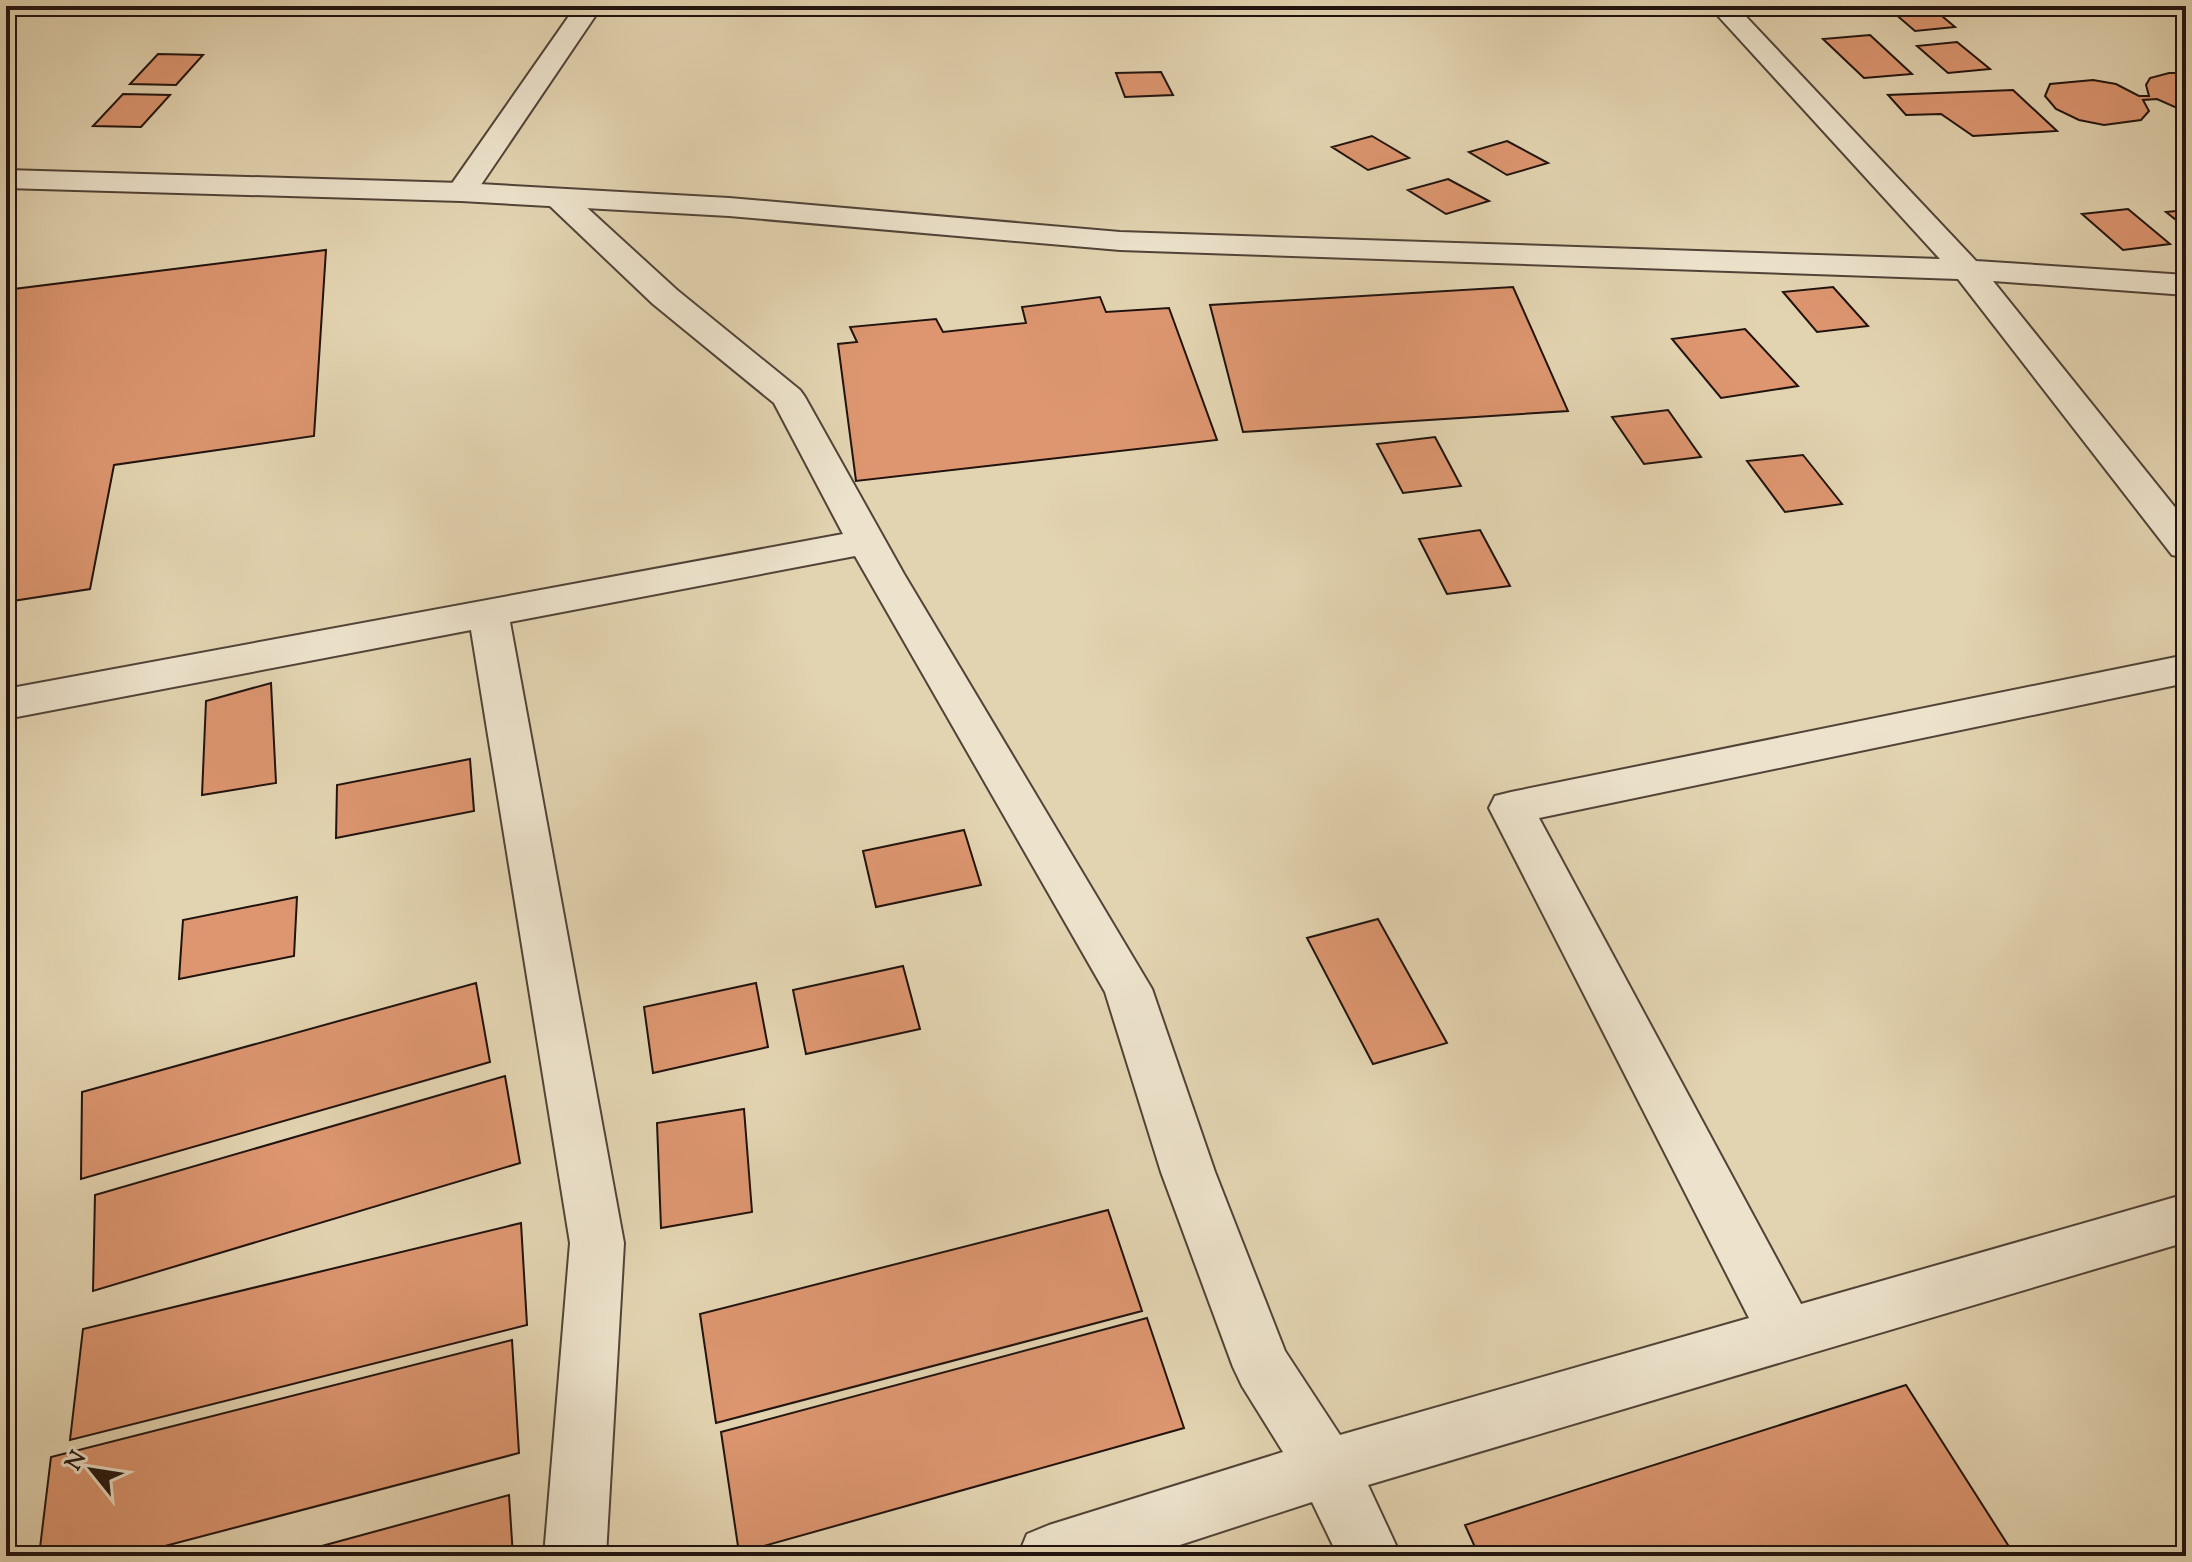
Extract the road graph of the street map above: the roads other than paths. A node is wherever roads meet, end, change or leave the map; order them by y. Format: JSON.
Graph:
{"nodes":[{"id":1,"x":589,"y":6,"type":"edge"},
{"id":2,"x":1722,"y":6,"type":"edge"},
{"id":3,"x":6,"y":179,"type":"edge"},
{"id":4,"x":461,"y":192,"type":"junction"},
{"id":5,"x":561,"y":200,"type":"junction"},
{"id":6,"x":1967,"y":270,"type":"junction"},
{"id":7,"x":2186,"y":285,"type":"edge"},
{"id":8,"x":866,"y":542,"type":"junction"},
{"id":9,"x":2186,"y":546,"type":"edge"},
{"id":10,"x":488,"y":613,"type":"junction"},
{"id":11,"x":2186,"y":669,"type":"edge"},
{"id":12,"x":6,"y":704,"type":"edge"},
{"id":13,"x":2186,"y":1218,"type":"edge"},
{"id":14,"x":1787,"y":1334,"type":"junction"},
{"id":15,"x":1327,"y":1468,"type":"junction"},
{"id":16,"x":575,"y":1556,"type":"edge"},
{"id":17,"x":1049,"y":1556,"type":"edge"},
{"id":18,"x":1370,"y":1556,"type":"edge"}],
"edges":[{"from":1,"to":4,"type":"street"},
{"from":2,"to":6,"type":"street"},
{"from":3,"to":4,"type":"street"},
{"from":4,"to":5,"type":"street"},
{"from":5,"to":6,"type":"street"},
{"from":5,"to":8,"type":"street"},
{"from":6,"to":7,"type":"street"},
{"from":6,"to":9,"type":"street"},
{"from":8,"to":10,"type":"street"},
{"from":8,"to":15,"type":"street"},
{"from":10,"to":12,"type":"street"},
{"from":10,"to":16,"type":"street"},
{"from":11,"to":14,"type":"street"},
{"from":13,"to":14,"type":"street"},
{"from":14,"to":15,"type":"street"},
{"from":15,"to":17,"type":"street"},
{"from":15,"to":18,"type":"street"}]}
